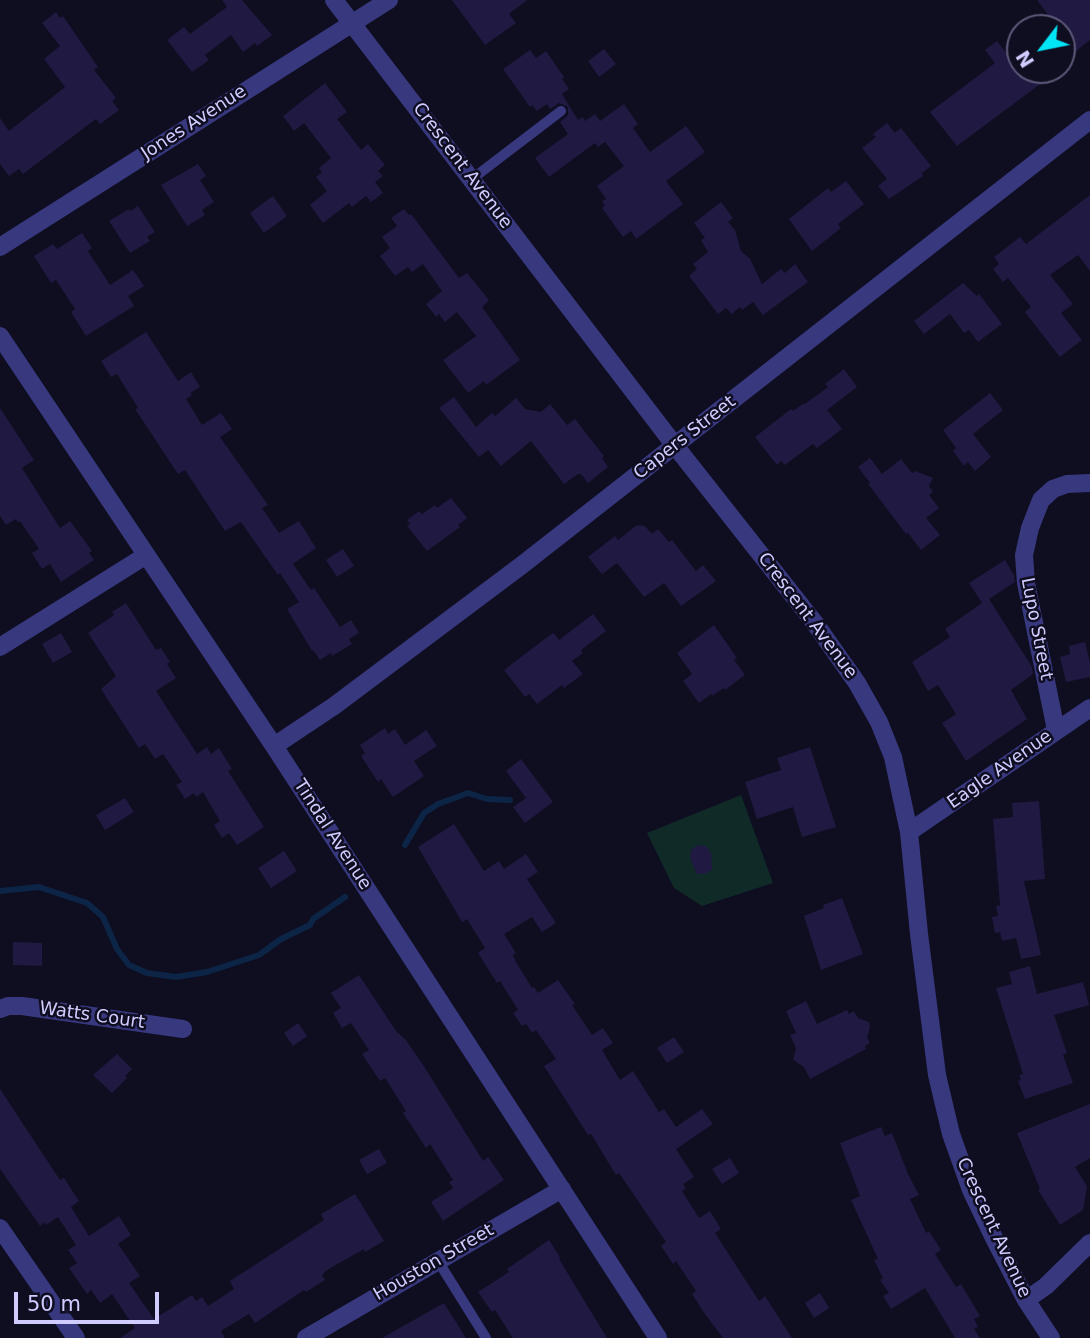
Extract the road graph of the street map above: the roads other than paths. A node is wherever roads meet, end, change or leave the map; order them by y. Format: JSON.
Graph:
{"nodes":[{"id":1,"x":334,"y":0,"type":"edge"},
{"id":2,"x":388,"y":0,"type":"edge"},
{"id":3,"x":352,"y":22,"type":"junction"},
{"id":4,"x":561,"y":111,"type":"dead end"},
{"id":5,"x":1090,"y":120,"type":"edge"},
{"id":6,"x":472,"y":179,"type":"junction"},
{"id":7,"x":0,"y":247,"type":"edge"},
{"id":8,"x":0,"y":336,"type":"edge"},
{"id":9,"x":676,"y":447,"type":"junction"},
{"id":10,"x":1090,"y":483,"type":"edge"},
{"id":11,"x":145,"y":556,"type":"junction"},
{"id":12,"x":0,"y":647,"type":"edge"},
{"id":13,"x":1090,"y":708,"type":"edge"},
{"id":14,"x":1056,"y":730,"type":"junction"},
{"id":15,"x":274,"y":746,"type":"junction"},
{"id":16,"x":909,"y":832,"type":"junction"},
{"id":17,"x":0,"y":1009,"type":"edge"},
{"id":18,"x":183,"y":1029,"type":"dead end"},
{"id":19,"x":562,"y":1189,"type":"junction"},
{"id":20,"x":0,"y":1228,"type":"edge"},
{"id":21,"x":1090,"y":1243,"type":"edge"},
{"id":22,"x":438,"y":1261,"type":"junction"},
{"id":23,"x":1026,"y":1300,"type":"junction"},
{"id":24,"x":76,"y":1338,"type":"edge"},
{"id":25,"x":306,"y":1338,"type":"edge"},
{"id":26,"x":486,"y":1338,"type":"edge"},
{"id":27,"x":658,"y":1338,"type":"edge"},
{"id":28,"x":1051,"y":1338,"type":"edge"}],
"edges":[{"from":1,"to":3,"type":"street","name":"Crescent Avenue"},
{"from":2,"to":3,"type":"street","name":"Jones Avenue"},
{"from":3,"to":6,"type":"street","name":"Crescent Avenue"},
{"from":3,"to":7,"type":"street","name":"Jones Avenue"},
{"from":4,"to":6,"type":"lane"},
{"from":5,"to":9,"type":"street","name":"Capers Street"},
{"from":6,"to":9,"type":"street","name":"Crescent Avenue"},
{"from":8,"to":11,"type":"street","name":"Tindal Avenue"},
{"from":9,"to":15,"type":"street","name":"Capers Street"},
{"from":9,"to":16,"type":"street","name":"Crescent Avenue"},
{"from":10,"to":14,"type":"street","name":"Lupo Street"},
{"from":11,"to":12,"type":"street"},
{"from":11,"to":15,"type":"street","name":"Tindal Avenue"},
{"from":13,"to":14,"type":"street","name":"Eagle Avenue"},
{"from":14,"to":16,"type":"street","name":"Eagle Avenue"},
{"from":15,"to":19,"type":"street","name":"Tindal Avenue"},
{"from":16,"to":23,"type":"street","name":"Crescent Avenue"},
{"from":17,"to":18,"type":"street","name":"Watts Court"},
{"from":19,"to":22,"type":"street","name":"Houston Street"},
{"from":19,"to":27,"type":"street","name":"Tindal Avenue"},
{"from":20,"to":24,"type":"street"},
{"from":21,"to":23,"type":"street"},
{"from":22,"to":25,"type":"street","name":"Houston Street"},
{"from":22,"to":26,"type":"lane"},
{"from":23,"to":28,"type":"street","name":"Crescent Avenue"}]}
